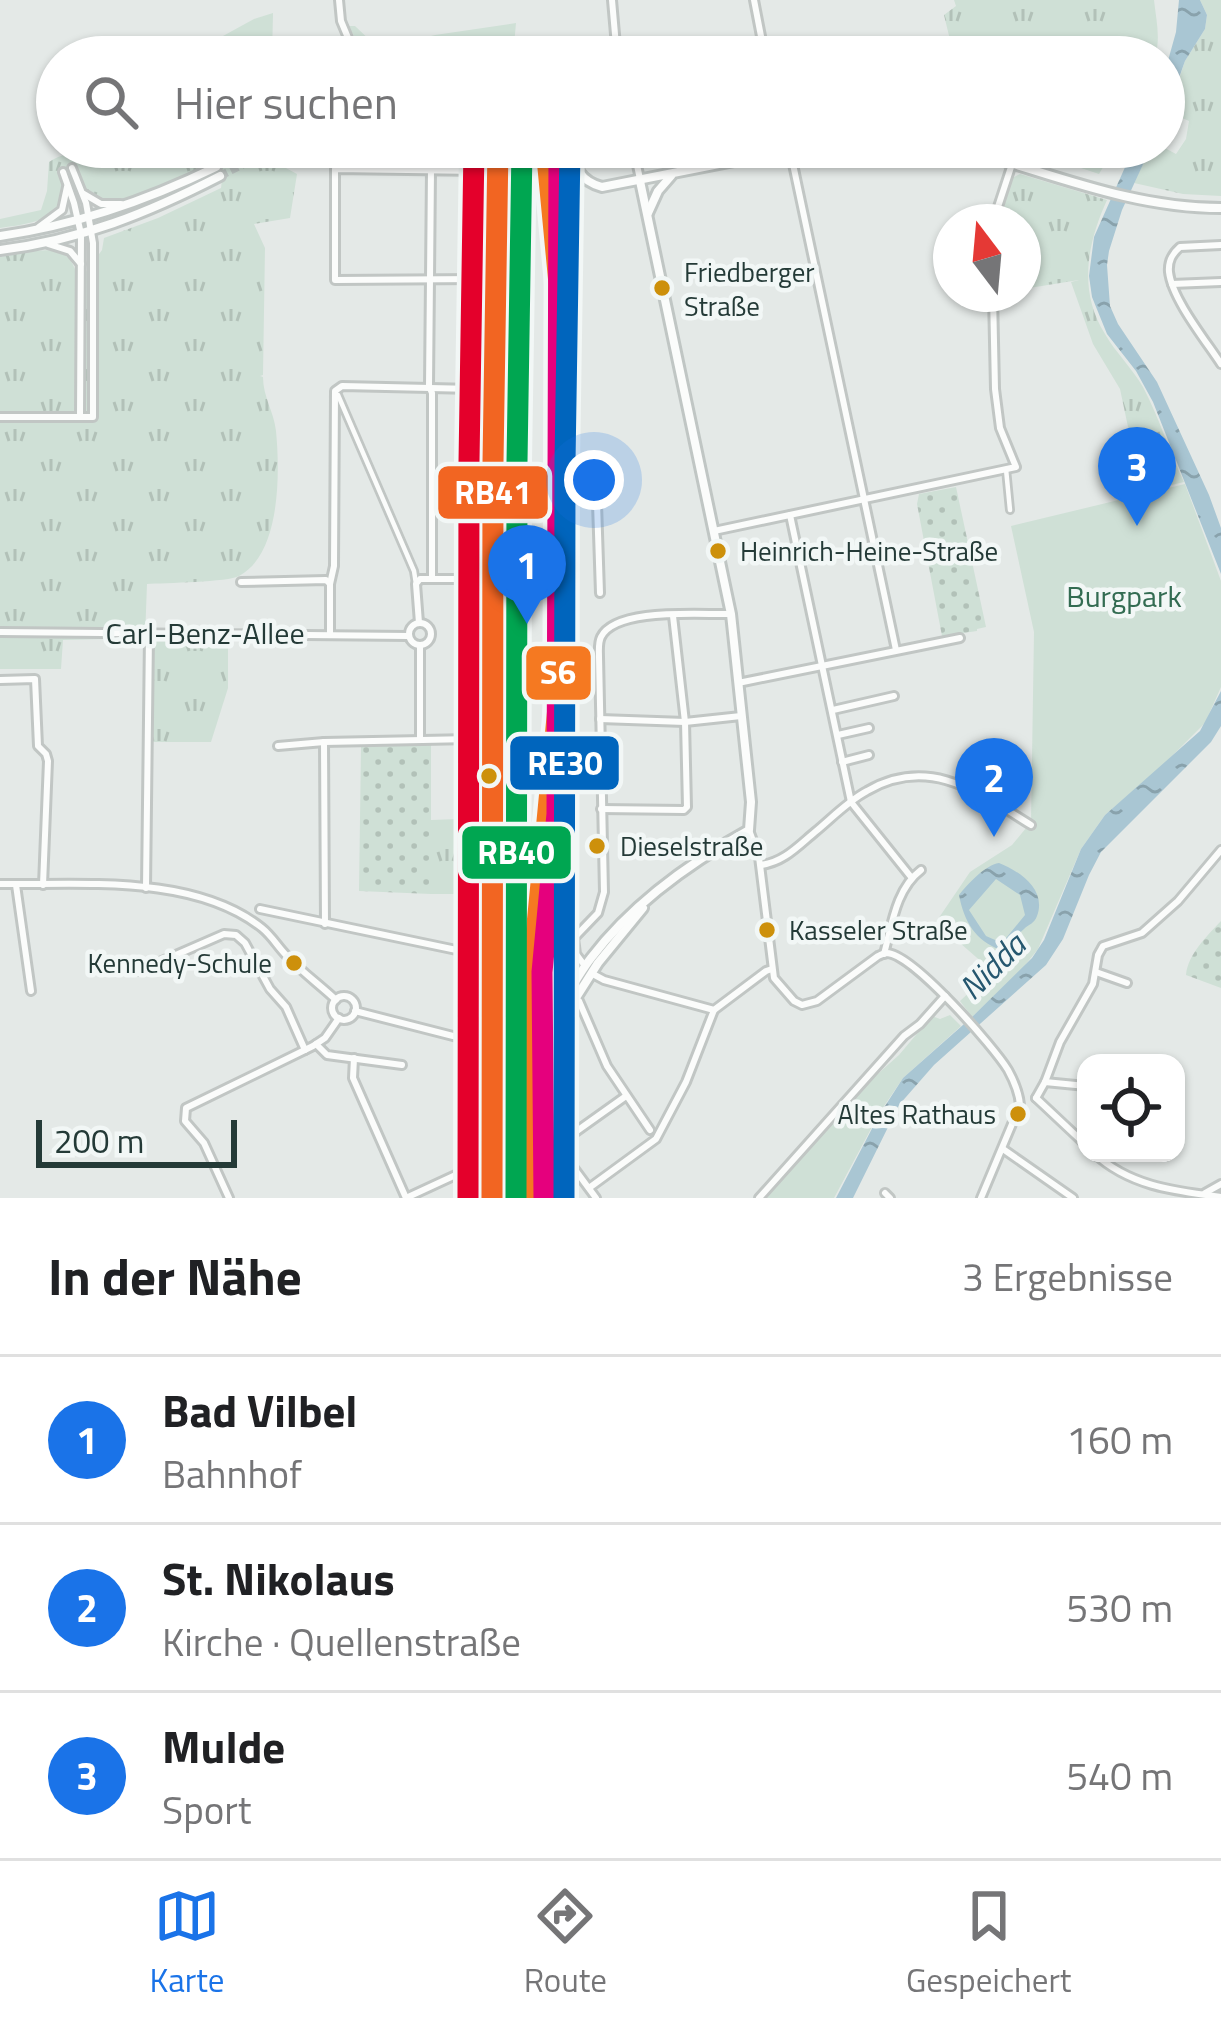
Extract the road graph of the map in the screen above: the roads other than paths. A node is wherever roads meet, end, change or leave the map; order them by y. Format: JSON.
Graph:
{"nodes":[{"id":1,"x":339,"y":0,"type":"edge"},
{"id":2,"x":612,"y":0,"type":"edge"},
{"id":3,"x":754,"y":0,"type":"edge"},
{"id":4,"x":348,"y":36,"type":"edge"},
{"id":5,"x":615,"y":36,"type":"edge"},
{"id":6,"x":761,"y":36,"type":"edge"},
{"id":7,"x":72,"y":168,"type":"dead end"},
{"id":8,"x":480,"y":168,"type":"edge"},
{"id":9,"x":576,"y":168,"type":"edge"},
{"id":10,"x":637,"y":168,"type":"edge"},
{"id":11,"x":706,"y":168,"type":"edge"},
{"id":12,"x":790,"y":168,"type":"edge"},
{"id":13,"x":1011,"y":168,"type":"edge"},
{"id":14,"x":1024,"y":168,"type":"edge"},
{"id":15,"x":431,"y":170,"type":"junction"},
{"id":16,"x":480,"y":171,"type":"junction"},
{"id":17,"x":62,"y":172,"type":"dead end"},
{"id":18,"x":671,"y":176,"type":"junction"},
{"id":19,"x":640,"y":182,"type":"junction"},
{"id":20,"x":67,"y":184,"type":"junction"},
{"id":21,"x":82,"y":193,"type":"junction"},
{"id":22,"x":137,"y":202,"type":"junction"},
{"id":23,"x":999,"y":204,"type":"edge"},
{"id":24,"x":1221,"y":208,"type":"edge"},
{"id":25,"x":648,"y":214,"type":"junction"},
{"id":26,"x":84,"y":220,"type":"junction"},
{"id":27,"x":33,"y":231,"type":"junction"},
{"id":28,"x":86,"y":232,"type":"junction"},
{"id":29,"x":0,"y":236,"type":"edge"},
{"id":30,"x":44,"y":243,"type":"junction"},
{"id":31,"x":1221,"y":245,"type":"edge"},
{"id":32,"x":0,"y":250,"type":"edge"},
{"id":33,"x":82,"y":267,"type":"junction"},
{"id":34,"x":430,"y":278,"type":"junction"},
{"id":35,"x":478,"y":279,"type":"junction"},
{"id":36,"x":1221,"y":282,"type":"edge"},
{"id":37,"x":1172,"y":284,"type":"junction"},
{"id":38,"x":994,"y":312,"type":"edge"},
{"id":39,"x":1221,"y":364,"type":"edge"},
{"id":40,"x":429,"y":386,"type":"junction"},
{"id":41,"x":474,"y":388,"type":"junction"},
{"id":42,"x":335,"y":391,"type":"junction"},
{"id":43,"x":0,"y":417,"type":"edge"},
{"id":44,"x":80,"y":417,"type":"junction"},
{"id":45,"x":1006,"y":469,"type":"junction"},
{"id":46,"x":596,"y":473,"type":"dead end"},
{"id":47,"x":864,"y":500,"type":"junction"},
{"id":48,"x":1010,"y":509,"type":"dead end"},
{"id":49,"x":790,"y":515,"type":"junction"},
{"id":50,"x":714,"y":531,"type":"junction"},
{"id":51,"x":431,"y":579,"type":"junction"},
{"id":52,"x":242,"y":581,"type":"dead end"},
{"id":53,"x":328,"y":582,"type":"junction"},
{"id":54,"x":416,"y":584,"type":"junction"},
{"id":55,"x":600,"y":593,"type":"dead end"},
{"id":56,"x":731,"y":614,"type":"junction"},
{"id":57,"x":673,"y":616,"type":"junction"},
{"id":58,"x":419,"y":623,"type":"junction"},
{"id":59,"x":0,"y":632,"type":"edge"},
{"id":60,"x":330,"y":634,"type":"junction"},
{"id":61,"x":149,"y":635,"type":"junction"},
{"id":62,"x":409,"y":636,"type":"junction"},
{"id":63,"x":961,"y":638,"type":"dead end"},
{"id":64,"x":420,"y":644,"type":"junction"},
{"id":65,"x":896,"y":650,"type":"junction"},
{"id":66,"x":823,"y":665,"type":"junction"},
{"id":67,"x":0,"y":680,"type":"edge"},
{"id":68,"x":738,"y":683,"type":"junction"},
{"id":69,"x":894,"y":696,"type":"dead end"},
{"id":70,"x":833,"y":710,"type":"junction"},
{"id":71,"x":742,"y":716,"type":"junction"},
{"id":72,"x":600,"y":719,"type":"junction"},
{"id":73,"x":685,"y":722,"type":"junction"},
{"id":74,"x":869,"y":728,"type":"dead end"},
{"id":75,"x":838,"y":735,"type":"junction"},
{"id":76,"x":420,"y":739,"type":"junction"},
{"id":77,"x":324,"y":742,"type":"junction"},
{"id":78,"x":278,"y":746,"type":"dead end"},
{"id":79,"x":869,"y":755,"type":"dead end"},
{"id":80,"x":842,"y":762,"type":"junction"},
{"id":81,"x":851,"y":802,"type":"junction"},
{"id":82,"x":602,"y":809,"type":"junction"},
{"id":83,"x":1031,"y":824,"type":"dead end"},
{"id":84,"x":749,"y":830,"type":"junction"},
{"id":85,"x":1221,"y":850,"type":"edge"},
{"id":86,"x":760,"y":865,"type":"junction"},
{"id":87,"x":921,"y":869,"type":"dead end"},
{"id":88,"x":911,"y":878,"type":"junction"},
{"id":89,"x":0,"y":884,"type":"edge"},
{"id":90,"x":16,"y":885,"type":"junction"},
{"id":91,"x":43,"y":885,"type":"junction"},
{"id":92,"x":146,"y":888,"type":"junction"},
{"id":93,"x":260,"y":909,"type":"dead end"},
{"id":94,"x":325,"y":924,"type":"junction"},
{"id":95,"x":884,"y":954,"type":"junction"},
{"id":96,"x":490,"y":956,"type":"junction"},
{"id":97,"x":772,"y":969,"type":"junction"},
{"id":98,"x":588,"y":970,"type":"junction"},
{"id":99,"x":139,"y":971,"type":"dead end"},
{"id":100,"x":1096,"y":972,"type":"junction"},
{"id":101,"x":1127,"y":983,"type":"dead end"},
{"id":102,"x":31,"y":991,"type":"dead end"},
{"id":103,"x":944,"y":997,"type":"junction"},
{"id":104,"x":574,"y":998,"type":"junction"},
{"id":105,"x":336,"y":1000,"type":"junction"},
{"id":106,"x":714,"y":1010,"type":"junction"},
{"id":107,"x":355,"y":1011,"type":"junction"},
{"id":108,"x":339,"y":1018,"type":"junction"},
{"id":109,"x":483,"y":1031,"type":"junction"},
{"id":110,"x":465,"y":1038,"type":"junction"},
{"id":111,"x":540,"y":1040,"type":"junction"},
{"id":112,"x":489,"y":1043,"type":"junction"},
{"id":113,"x":316,"y":1044,"type":"junction"},
{"id":114,"x":305,"y":1050,"type":"junction"},
{"id":115,"x":479,"y":1053,"type":"junction"},
{"id":116,"x":354,"y":1058,"type":"junction"},
{"id":117,"x":402,"y":1065,"type":"dead end"},
{"id":118,"x":1046,"y":1082,"type":"junction"},
{"id":119,"x":1077,"y":1085,"type":"edge"},
{"id":120,"x":626,"y":1096,"type":"junction"},
{"id":121,"x":1020,"y":1098,"type":"junction"},
{"id":122,"x":1036,"y":1098,"type":"junction"},
{"id":123,"x":545,"y":1129,"type":"junction"},
{"id":124,"x":650,"y":1130,"type":"dead end"},
{"id":125,"x":1077,"y":1137,"type":"edge"},
{"id":126,"x":558,"y":1145,"type":"junction"},
{"id":127,"x":1002,"y":1150,"type":"junction"},
{"id":128,"x":501,"y":1154,"type":"junction"},
{"id":129,"x":545,"y":1154,"type":"junction"},
{"id":130,"x":1105,"y":1162,"type":"edge"},
{"id":131,"x":1148,"y":1184,"type":"junction"},
{"id":132,"x":1221,"y":1184,"type":"edge"},
{"id":133,"x":589,"y":1188,"type":"junction"},
{"id":134,"x":1202,"y":1195,"type":"junction"},
{"id":135,"x":1221,"y":1197,"type":"edge"},
{"id":136,"x":229,"y":1198,"type":"edge"},
{"id":137,"x":405,"y":1198,"type":"edge"},
{"id":138,"x":503,"y":1198,"type":"edge"},
{"id":139,"x":542,"y":1198,"type":"edge"},
{"id":140,"x":596,"y":1198,"type":"edge"},
{"id":141,"x":759,"y":1198,"type":"edge"},
{"id":142,"x":981,"y":1198,"type":"edge"},
{"id":143,"x":1073,"y":1198,"type":"edge"},
{"id":144,"x":1142,"y":1198,"type":"edge"}],
"edges":[{"from":1,"to":4,"type":"street"},
{"from":2,"to":5,"type":"street"},
{"from":3,"to":6,"type":"street"},
{"from":7,"to":21,"type":"street"},
{"from":8,"to":16,"type":"street"},
{"from":9,"to":19,"type":"main road"},
{"from":10,"to":19,"type":"street"},
{"from":11,"to":18,"type":"main road"},
{"from":12,"to":47,"type":"street"},
{"from":13,"to":23,"type":"street"},
{"from":14,"to":24,"type":"main road"},
{"from":15,"to":16,"type":"street"},
{"from":15,"to":34,"type":"street"},
{"from":15,"to":34,"type":"street"},
{"from":16,"to":35,"type":"street"},
{"from":17,"to":20,"type":"street"},
{"from":18,"to":19,"type":"main road"},
{"from":18,"to":25,"type":"main road"},
{"from":19,"to":25,"type":"main road"},
{"from":20,"to":26,"type":"street"},
{"from":20,"to":27,"type":"street"},
{"from":21,"to":22,"type":"street"},
{"from":21,"to":26,"type":"street"},
{"from":22,"to":26,"type":"main road"},
{"from":22,"to":28,"type":"main road"},
{"from":25,"to":50,"type":"main road"},
{"from":26,"to":27,"type":"main road"},
{"from":26,"to":28,"type":"street"},
{"from":27,"to":29,"type":"main road"},
{"from":28,"to":30,"type":"main road"},
{"from":28,"to":33,"type":"street"},
{"from":28,"to":44,"type":"street"},
{"from":30,"to":32,"type":"main road"},
{"from":30,"to":33,"type":"street"},
{"from":31,"to":37,"type":"street"},
{"from":33,"to":44,"type":"street"},
{"from":34,"to":35,"type":"street"},
{"from":34,"to":40,"type":"street"},
{"from":35,"to":41,"type":"street"},
{"from":36,"to":37,"type":"street"},
{"from":37,"to":39,"type":"street"},
{"from":38,"to":45,"type":"street"},
{"from":40,"to":41,"type":"street"},
{"from":40,"to":42,"type":"street"},
{"from":40,"to":51,"type":"street"},
{"from":41,"to":51,"type":"street"},
{"from":42,"to":53,"type":"street"},
{"from":42,"to":54,"type":"street"},
{"from":43,"to":44,"type":"street"},
{"from":45,"to":47,"type":"street"},
{"from":45,"to":48,"type":"street"},
{"from":46,"to":55,"type":"street"},
{"from":47,"to":49,"type":"street"},
{"from":47,"to":65,"type":"street"},
{"from":49,"to":50,"type":"street"},
{"from":49,"to":66,"type":"street"},
{"from":50,"to":56,"type":"main road"},
{"from":51,"to":54,"type":"street"},
{"from":52,"to":53,"type":"street"},
{"from":53,"to":60,"type":"street"},
{"from":54,"to":58,"type":"street"},
{"from":56,"to":57,"type":"street"},
{"from":56,"to":68,"type":"main road"},
{"from":57,"to":72,"type":"street"},
{"from":57,"to":73,"type":"street"},
{"from":58,"to":62,"type":"street"},
{"from":58,"to":64,"type":"street"},
{"from":59,"to":61,"type":"street","name":"Carl-Benz-Allee"},
{"from":60,"to":61,"type":"street","name":"Carl-Benz-Allee"},
{"from":60,"to":62,"type":"street","name":"Carl-Benz-Allee"},
{"from":61,"to":92,"type":"street"},
{"from":62,"to":64,"type":"street"},
{"from":63,"to":65,"type":"street"},
{"from":64,"to":76,"type":"street"},
{"from":65,"to":66,"type":"street"},
{"from":66,"to":68,"type":"street"},
{"from":66,"to":70,"type":"street"},
{"from":67,"to":91,"type":"street"},
{"from":68,"to":71,"type":"main road"},
{"from":69,"to":70,"type":"street"},
{"from":70,"to":75,"type":"street"},
{"from":71,"to":73,"type":"street"},
{"from":71,"to":84,"type":"main road"},
{"from":72,"to":73,"type":"street"},
{"from":72,"to":82,"type":"street"},
{"from":73,"to":82,"type":"street"},
{"from":74,"to":75,"type":"street"},
{"from":75,"to":80,"type":"street"},
{"from":76,"to":77,"type":"street"},
{"from":76,"to":96,"type":"street"},
{"from":77,"to":78,"type":"street"},
{"from":77,"to":94,"type":"street"},
{"from":79,"to":80,"type":"street"},
{"from":80,"to":81,"type":"street"},
{"from":81,"to":83,"type":"street"},
{"from":81,"to":86,"type":"street"},
{"from":81,"to":88,"type":"street"},
{"from":82,"to":98,"type":"street"},
{"from":84,"to":86,"type":"street"},
{"from":84,"to":98,"type":"main road"},
{"from":85,"to":100,"type":"street"},
{"from":86,"to":97,"type":"street"},
{"from":87,"to":88,"type":"street"},
{"from":88,"to":95,"type":"street"},
{"from":89,"to":90,"type":"street"},
{"from":90,"to":91,"type":"street"},
{"from":90,"to":102,"type":"street"},
{"from":91,"to":92,"type":"street"},
{"from":92,"to":105,"type":"street"},
{"from":93,"to":94,"type":"street"},
{"from":94,"to":96,"type":"street"},
{"from":95,"to":97,"type":"street"},
{"from":95,"to":103,"type":"street"},
{"from":96,"to":109,"type":"street"},
{"from":97,"to":106,"type":"street"},
{"from":98,"to":104,"type":"main road"},
{"from":98,"to":106,"type":"street"},
{"from":98,"to":111,"type":"main road"},
{"from":99,"to":114,"type":"street"},
{"from":100,"to":101,"type":"street"},
{"from":100,"to":118,"type":"street"},
{"from":103,"to":121,"type":"street"},
{"from":103,"to":141,"type":"street"},
{"from":104,"to":111,"type":"main road"},
{"from":104,"to":120,"type":"street"},
{"from":105,"to":107,"type":"street"},
{"from":105,"to":108,"type":"street"},
{"from":106,"to":133,"type":"street"},
{"from":107,"to":108,"type":"street"},
{"from":107,"to":110,"type":"street"},
{"from":108,"to":113,"type":"street"},
{"from":109,"to":110,"type":"street"},
{"from":109,"to":112,"type":"street"},
{"from":109,"to":112,"type":"street"},
{"from":110,"to":115,"type":"street"},
{"from":111,"to":123,"type":"main road"},
{"from":111,"to":139,"type":"main road"},
{"from":112,"to":115,"type":"street"},
{"from":113,"to":114,"type":"street"},
{"from":113,"to":116,"type":"street"},
{"from":114,"to":136,"type":"street"},
{"from":115,"to":128,"type":"street"},
{"from":116,"to":117,"type":"street"},
{"from":116,"to":137,"type":"street"},
{"from":118,"to":119,"type":"street"},
{"from":118,"to":122,"type":"street"},
{"from":120,"to":124,"type":"street"},
{"from":120,"to":126,"type":"street"},
{"from":121,"to":122,"type":"street"},
{"from":121,"to":127,"type":"street"},
{"from":122,"to":125,"type":"street"},
{"from":123,"to":126,"type":"street"},
{"from":123,"to":129,"type":"main road"},
{"from":126,"to":129,"type":"street"},
{"from":126,"to":133,"type":"street"},
{"from":127,"to":142,"type":"street"},
{"from":127,"to":143,"type":"street"},
{"from":128,"to":137,"type":"street"},
{"from":128,"to":138,"type":"street"},
{"from":129,"to":139,"type":"main road"},
{"from":130,"to":131,"type":"street"},
{"from":131,"to":134,"type":"street"},
{"from":131,"to":144,"type":"street"},
{"from":132,"to":134,"type":"street"},
{"from":133,"to":140,"type":"street"},
{"from":134,"to":135,"type":"street"}]}
